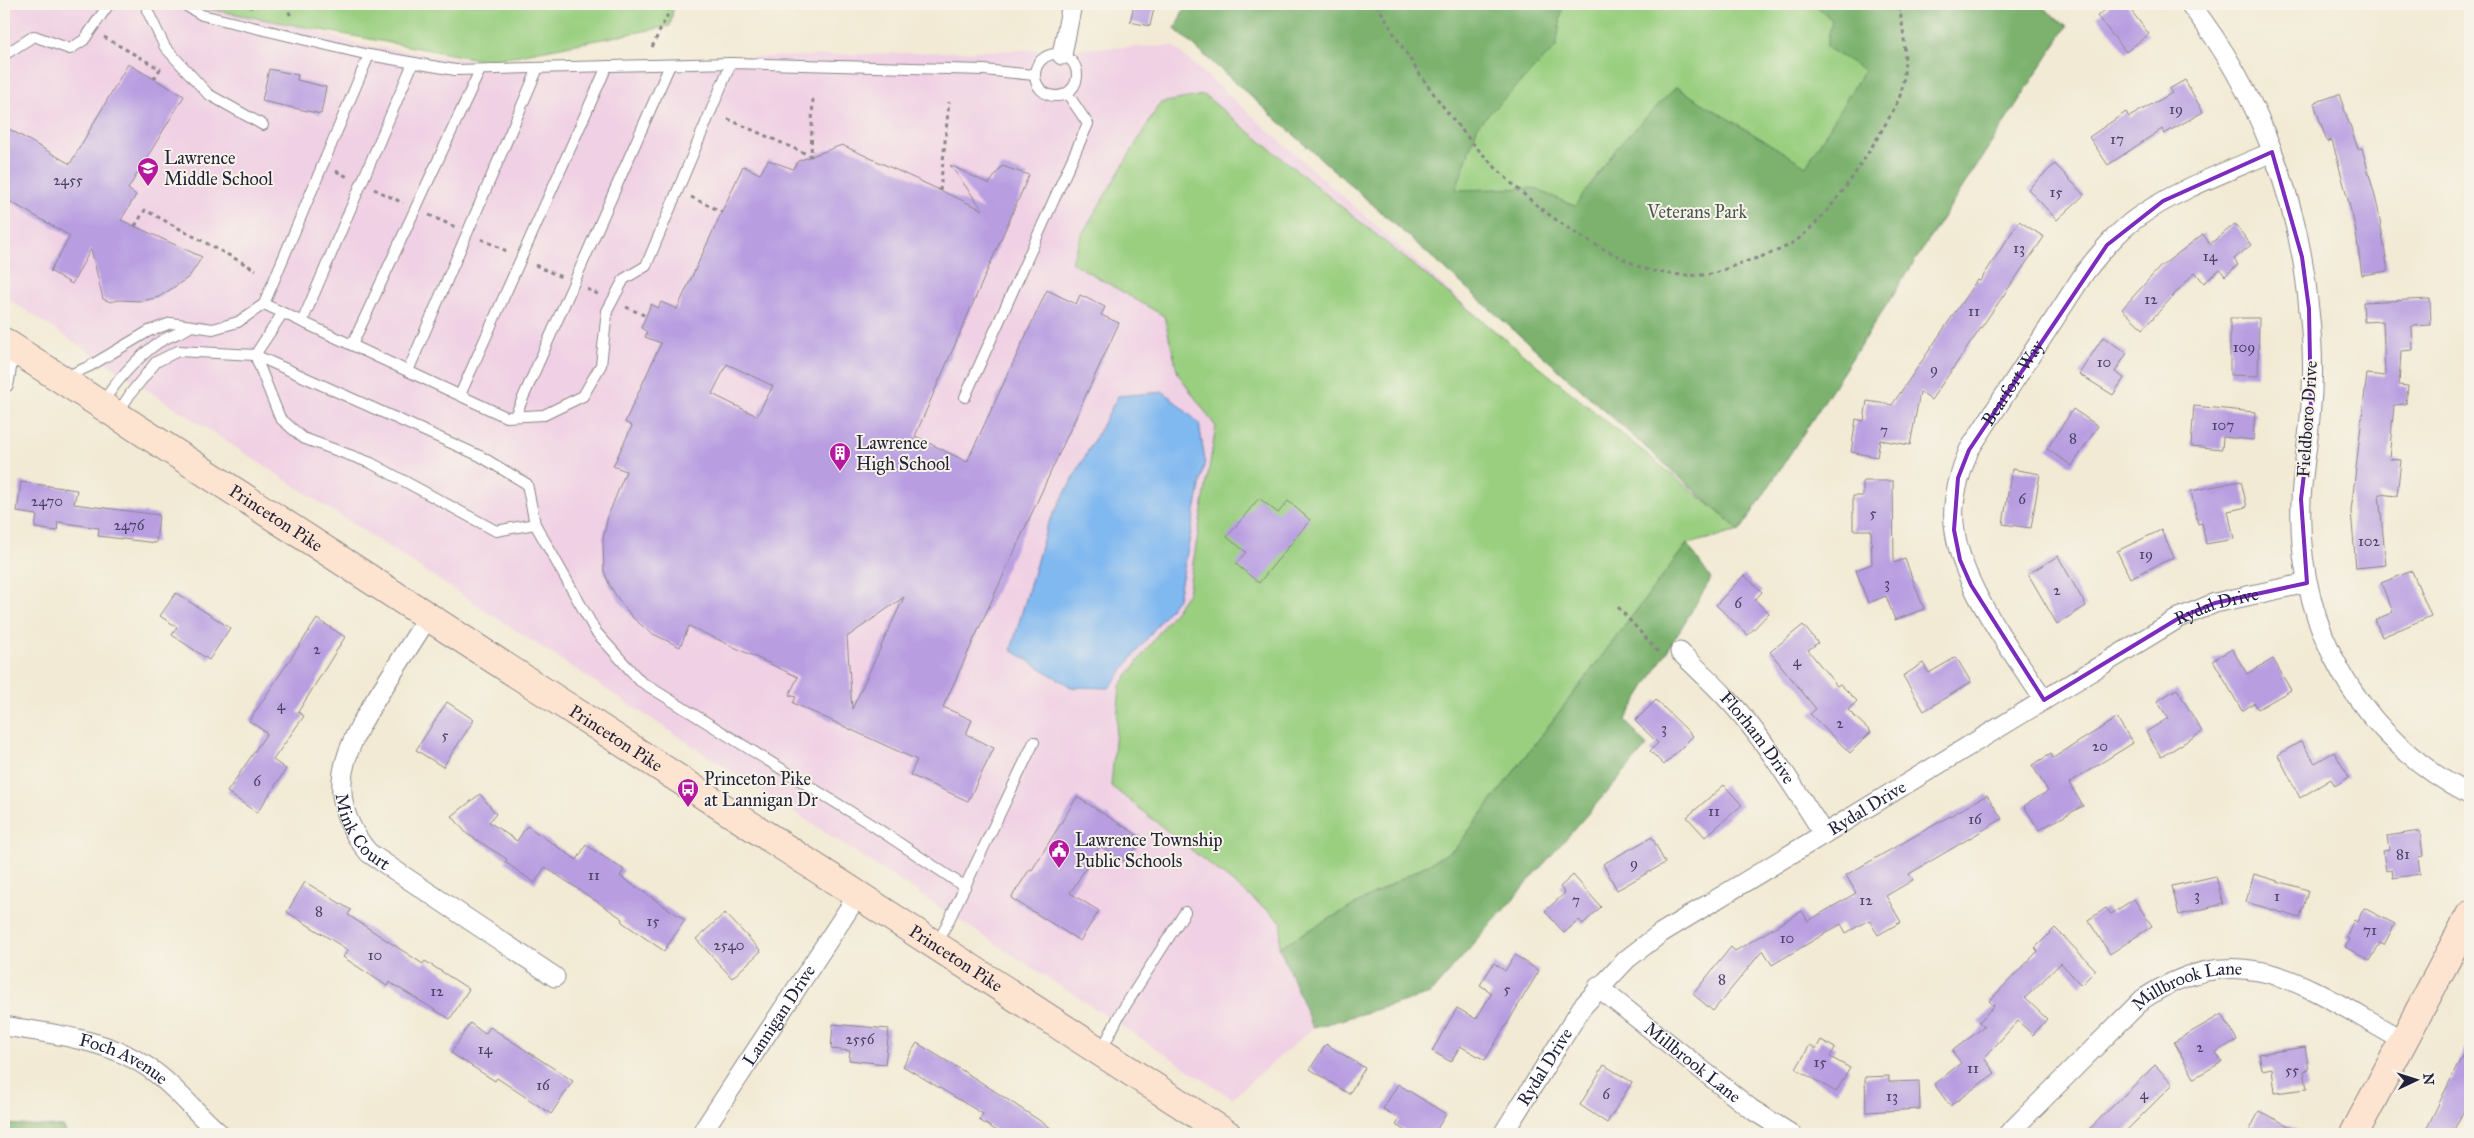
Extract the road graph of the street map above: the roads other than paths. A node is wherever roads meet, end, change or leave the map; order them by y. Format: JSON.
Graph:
{"nodes":[{"id":1,"x":109,"y":4,"type":"edge"},
{"id":2,"x":146,"y":4,"type":"edge"},
{"id":3,"x":183,"y":4,"type":"edge"},
{"id":4,"x":1072,"y":4,"type":"edge"},
{"id":5,"x":2190,"y":4,"type":"edge"},
{"id":6,"x":4,"y":55,"type":"edge"},
{"id":7,"x":369,"y":55,"type":"junction"},
{"id":8,"x":1062,"y":55,"type":"junction"},
{"id":9,"x":413,"y":63,"type":"junction"},
{"id":10,"x":731,"y":63,"type":"junction"},
{"id":11,"x":670,"y":65,"type":"junction"},
{"id":12,"x":607,"y":66,"type":"junction"},
{"id":13,"x":538,"y":68,"type":"junction"},
{"id":14,"x":480,"y":70,"type":"junction"},
{"id":15,"x":1034,"y":75,"type":"junction"},
{"id":16,"x":1068,"y":93,"type":"junction"},
{"id":17,"x":263,"y":125,"type":"dead end"},
{"id":18,"x":2272,"y":152,"type":"junction"},
{"id":19,"x":264,"y":304,"type":"junction"},
{"id":20,"x":282,"y":314,"type":"junction"},
{"id":21,"x":302,"y":322,"type":"junction"},
{"id":22,"x":190,"y":327,"type":"junction"},
{"id":23,"x":7,"y":344,"type":"edge"},
{"id":24,"x":352,"y":345,"type":"junction"},
{"id":25,"x":255,"y":356,"type":"junction"},
{"id":26,"x":408,"y":371,"type":"junction"},
{"id":27,"x":61,"y":379,"type":"junction"},
{"id":28,"x":4,"y":383,"type":"edge"},
{"id":29,"x":460,"y":396,"type":"junction"},
{"id":30,"x":965,"y":398,"type":"dead end"},
{"id":31,"x":108,"y":410,"type":"junction"},
{"id":32,"x":515,"y":416,"type":"junction"},
{"id":33,"x":535,"y":524,"type":"junction"},
{"id":34,"x":2307,"y":583,"type":"junction"},
{"id":35,"x":428,"y":617,"type":"junction"},
{"id":36,"x":1680,"y":652,"type":"road end"},
{"id":37,"x":2044,"y":700,"type":"junction"},
{"id":38,"x":1034,"y":742,"type":"dead end"},
{"id":39,"x":2470,"y":795,"type":"edge"},
{"id":40,"x":1824,"y":834,"type":"junction"},
{"id":41,"x":965,"y":887,"type":"junction"},
{"id":42,"x":858,"y":895,"type":"junction"},
{"id":43,"x":1185,"y":912,"type":"dead end"},
{"id":44,"x":2470,"y":915,"type":"edge"},
{"id":45,"x":937,"y":946,"type":"junction"},
{"id":46,"x":555,"y":977,"type":"dead end"},
{"id":47,"x":1598,"y":987,"type":"junction"},
{"id":48,"x":4,"y":1026,"type":"edge"},
{"id":49,"x":2404,"y":1041,"type":"junction"},
{"id":50,"x":1100,"y":1052,"type":"junction"},
{"id":51,"x":220,"y":1134,"type":"edge"},
{"id":52,"x":701,"y":1134,"type":"edge"},
{"id":53,"x":1227,"y":1134,"type":"edge"},
{"id":54,"x":1503,"y":1134,"type":"edge"},
{"id":55,"x":1791,"y":1134,"type":"edge"},
{"id":56,"x":2008,"y":1134,"type":"edge"},
{"id":57,"x":2354,"y":1134,"type":"edge"}],
"edges":[{"from":1,"to":6,"type":"lane"},
{"from":2,"to":17,"type":"lane"},
{"from":3,"to":7,"type":"lane"},
{"from":4,"to":8,"type":"street"},
{"from":5,"to":18,"type":"street","name":"Fieldboro Drive"},
{"from":7,"to":9,"type":"lane"},
{"from":7,"to":19,"type":"lane"},
{"from":8,"to":15,"type":"lane"},
{"from":8,"to":16,"type":"lane"},
{"from":9,"to":14,"type":"lane"},
{"from":9,"to":21,"type":"lane"},
{"from":10,"to":11,"type":"lane"},
{"from":10,"to":15,"type":"lane"},
{"from":10,"to":32,"type":"lane"},
{"from":11,"to":12,"type":"lane"},
{"from":11,"to":32,"type":"lane"},
{"from":12,"to":13,"type":"lane"},
{"from":12,"to":29,"type":"lane"},
{"from":13,"to":14,"type":"lane"},
{"from":13,"to":26,"type":"lane"},
{"from":14,"to":24,"type":"lane"},
{"from":15,"to":16,"type":"lane"},
{"from":16,"to":30,"type":"lane"},
{"from":18,"to":34,"type":"street","name":"Fieldboro Drive"},
{"from":18,"to":37,"type":"street","name":"Bearfort Way"},
{"from":19,"to":20,"type":"lane"},
{"from":19,"to":22,"type":"lane"},
{"from":20,"to":21,"type":"lane"},
{"from":20,"to":25,"type":"lane"},
{"from":21,"to":24,"type":"lane"},
{"from":22,"to":27,"type":"lane"},
{"from":22,"to":31,"type":"lane"},
{"from":23,"to":27,"type":"main road","name":"Princeton Pike"},
{"from":23,"to":28,"type":"street"},
{"from":24,"to":26,"type":"lane"},
{"from":25,"to":31,"type":"lane"},
{"from":25,"to":33,"type":"lane"},
{"from":25,"to":33,"type":"lane"},
{"from":26,"to":29,"type":"lane"},
{"from":27,"to":31,"type":"main road","name":"Princeton Pike"},
{"from":29,"to":32,"type":"lane"},
{"from":31,"to":35,"type":"main road","name":"Princeton Pike"},
{"from":33,"to":41,"type":"lane"},
{"from":34,"to":37,"type":"street","name":"Rydal Drive"},
{"from":34,"to":39,"type":"street","name":"Fieldboro Drive"},
{"from":35,"to":42,"type":"main road","name":"Princeton Pike"},
{"from":35,"to":46,"type":"street","name":"Mink Court"},
{"from":36,"to":40,"type":"street","name":"Florham Drive"},
{"from":37,"to":40,"type":"street","name":"Rydal Drive"},
{"from":38,"to":41,"type":"lane"},
{"from":40,"to":47,"type":"street","name":"Rydal Drive"},
{"from":41,"to":45,"type":"lane"},
{"from":42,"to":45,"type":"main road","name":"Princeton Pike"},
{"from":42,"to":52,"type":"street","name":"Lannigan Drive"},
{"from":43,"to":50,"type":"lane"},
{"from":44,"to":49,"type":"main road"},
{"from":45,"to":50,"type":"main road","name":"Princeton Pike"},
{"from":47,"to":54,"type":"street","name":"Rydal Drive"},
{"from":47,"to":55,"type":"street","name":"Millbrook Lane"},
{"from":48,"to":51,"type":"street","name":"Foch Avenue"},
{"from":49,"to":56,"type":"street","name":"Millbrook Lane"},
{"from":49,"to":57,"type":"main road"},
{"from":50,"to":53,"type":"main road","name":"Princeton Pike"}]}
